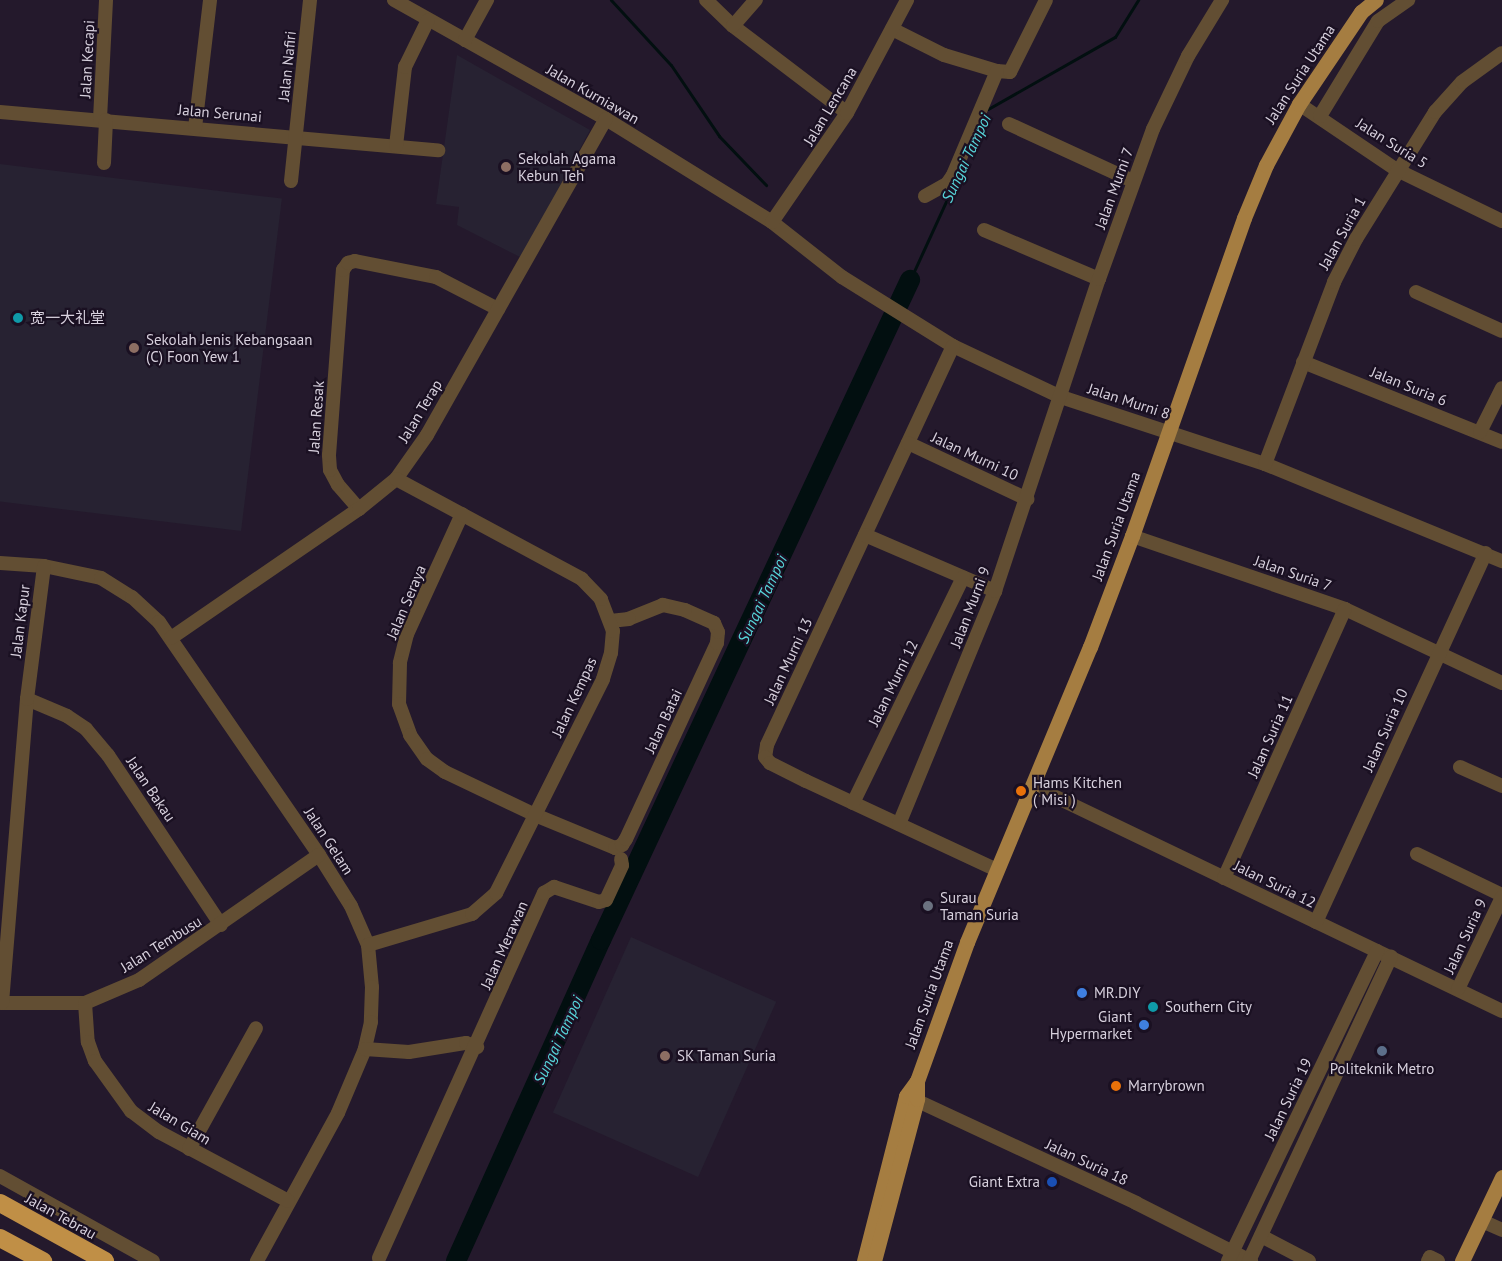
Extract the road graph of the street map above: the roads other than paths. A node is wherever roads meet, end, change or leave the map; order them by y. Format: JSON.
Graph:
{"nodes":[{"id":1,"x":106,"y":0,"type":"edge"},
{"id":2,"x":210,"y":0,"type":"edge"},
{"id":3,"x":310,"y":0,"type":"edge"},
{"id":4,"x":394,"y":0,"type":"edge"},
{"id":5,"x":487,"y":0,"type":"edge"},
{"id":6,"x":706,"y":0,"type":"edge"},
{"id":7,"x":756,"y":0,"type":"edge"},
{"id":8,"x":907,"y":0,"type":"edge"},
{"id":9,"x":1046,"y":0,"type":"edge"},
{"id":10,"x":1222,"y":0,"type":"edge"},
{"id":11,"x":1376,"y":0,"type":"edge"},
{"id":12,"x":1408,"y":0,"type":"edge"},
{"id":13,"x":428,"y":20,"type":"junction"},
{"id":14,"x":733,"y":26,"type":"junction"},
{"id":15,"x":892,"y":29,"type":"junction"},
{"id":16,"x":465,"y":40,"type":"junction"},
{"id":17,"x":1502,"y":53,"type":"edge"},
{"id":18,"x":1003,"y":72,"type":"junction"},
{"id":19,"x":1299,"y":104,"type":"junction"},
{"id":20,"x":0,"y":112,"type":"edge"},
{"id":21,"x":847,"y":113,"type":"junction"},
{"id":22,"x":1320,"y":116,"type":"junction"},
{"id":23,"x":103,"y":119,"type":"junction"},
{"id":24,"x":606,"y":119,"type":"junction"},
{"id":25,"x":1009,"y":124,"type":"dead end"},
{"id":26,"x":195,"y":128,"type":"junction"},
{"id":27,"x":296,"y":136,"type":"junction"},
{"id":28,"x":396,"y":146,"type":"junction"},
{"id":29,"x":438,"y":150,"type":"dead end"},
{"id":30,"x":104,"y":163,"type":"dead end"},
{"id":31,"x":1397,"y":170,"type":"junction"},
{"id":32,"x":291,"y":181,"type":"dead end"},
{"id":33,"x":1133,"y":181,"type":"junction"},
{"id":34,"x":926,"y":196,"type":"dead end"},
{"id":35,"x":1502,"y":221,"type":"edge"},
{"id":36,"x":772,"y":222,"type":"junction"},
{"id":37,"x":984,"y":230,"type":"dead end"},
{"id":38,"x":1099,"y":279,"type":"junction"},
{"id":39,"x":1416,"y":292,"type":"dead end"},
{"id":40,"x":498,"y":309,"type":"junction"},
{"id":41,"x":1502,"y":332,"type":"edge"},
{"id":42,"x":954,"y":346,"type":"junction"},
{"id":43,"x":1303,"y":362,"type":"junction"},
{"id":44,"x":1502,"y":388,"type":"edge"},
{"id":45,"x":1061,"y":397,"type":"junction"},
{"id":46,"x":1167,"y":431,"type":"junction"},
{"id":47,"x":1480,"y":432,"type":"junction"},
{"id":48,"x":1502,"y":442,"type":"edge"},
{"id":49,"x":908,"y":443,"type":"junction"},
{"id":50,"x":1266,"y":464,"type":"junction"},
{"id":51,"x":396,"y":479,"type":"junction"},
{"id":52,"x":1027,"y":499,"type":"junction"},
{"id":53,"x":359,"y":509,"type":"junction"},
{"id":54,"x":462,"y":514,"type":"junction"},
{"id":55,"x":865,"y":535,"type":"junction"},
{"id":56,"x":1132,"y":536,"type":"junction"},
{"id":57,"x":1486,"y":553,"type":"junction"},
{"id":58,"x":1502,"y":561,"type":"edge"},
{"id":59,"x":0,"y":563,"type":"edge"},
{"id":60,"x":44,"y":566,"type":"junction"},
{"id":61,"x":963,"y":577,"type":"junction"},
{"id":62,"x":995,"y":591,"type":"junction"},
{"id":63,"x":1345,"y":609,"type":"junction"},
{"id":64,"x":610,"y":621,"type":"junction"},
{"id":65,"x":171,"y":638,"type":"junction"},
{"id":66,"x":1438,"y":652,"type":"junction"},
{"id":67,"x":1502,"y":683,"type":"edge"},
{"id":68,"x":27,"y":699,"type":"junction"},
{"id":69,"x":1460,"y":766,"type":"dead end"},
{"id":70,"x":1033,"y":786,"type":"junction"},
{"id":71,"x":1502,"y":786,"type":"edge"},
{"id":72,"x":853,"y":803,"type":"junction"},
{"id":73,"x":535,"y":815,"type":"junction"},
{"id":74,"x":899,"y":824,"type":"junction"},
{"id":75,"x":1417,"y":854,"type":"dead end"},
{"id":76,"x":319,"y":855,"type":"junction"},
{"id":77,"x":621,"y":859,"type":"dead end"},
{"id":78,"x":997,"y":870,"type":"junction"},
{"id":79,"x":1224,"y":878,"type":"junction"},
{"id":80,"x":1502,"y":896,"type":"edge"},
{"id":81,"x":1316,"y":922,"type":"junction"},
{"id":82,"x":221,"y":925,"type":"junction"},
{"id":83,"x":368,"y":945,"type":"junction"},
{"id":84,"x":1377,"y":951,"type":"junction"},
{"id":85,"x":1391,"y":957,"type":"junction"},
{"id":86,"x":1458,"y":989,"type":"junction"},
{"id":87,"x":1,"y":1003,"type":"edge"},
{"id":88,"x":85,"y":1003,"type":"junction"},
{"id":89,"x":1502,"y":1011,"type":"edge"},
{"id":90,"x":256,"y":1028,"type":"dead end"},
{"id":91,"x":477,"y":1047,"type":"junction"},
{"id":92,"x":365,"y":1049,"type":"junction"},
{"id":93,"x":912,"y":1098,"type":"junction"},
{"id":94,"x":189,"y":1149,"type":"junction"},
{"id":95,"x":0,"y":1176,"type":"edge"},
{"id":96,"x":1502,"y":1177,"type":"edge"},
{"id":97,"x":288,"y":1201,"type":"junction"},
{"id":98,"x":0,"y":1203,"type":"edge"},
{"id":99,"x":1482,"y":1221,"type":"junction"},
{"id":100,"x":1502,"y":1230,"type":"edge"},
{"id":101,"x":0,"y":1231,"type":"edge"},
{"id":102,"x":1261,"y":1236,"type":"junction"},
{"id":103,"x":8,"y":1242,"type":"edge"},
{"id":104,"x":1231,"y":1256,"type":"edge"},
{"id":105,"x":379,"y":1258,"type":"dead end"},
{"id":106,"x":43,"y":1261,"type":"edge"},
{"id":107,"x":105,"y":1261,"type":"edge"},
{"id":108,"x":153,"y":1261,"type":"edge"},
{"id":109,"x":257,"y":1261,"type":"edge"},
{"id":110,"x":864,"y":1261,"type":"edge"},
{"id":111,"x":874,"y":1261,"type":"edge"},
{"id":112,"x":1250,"y":1261,"type":"edge"},
{"id":113,"x":1309,"y":1261,"type":"edge"},
{"id":114,"x":1428,"y":1261,"type":"edge"},
{"id":115,"x":1438,"y":1261,"type":"edge"},
{"id":116,"x":1462,"y":1261,"type":"edge"}],
"edges":[{"from":1,"to":23,"type":"street","name":"Jalan Kecapi"},
{"from":2,"to":26,"type":"street"},
{"from":3,"to":27,"type":"street","name":"Jalan Nafiri"},
{"from":4,"to":13,"type":"street","name":"Jalan Kurniawan"},
{"from":5,"to":16,"type":"street"},
{"from":6,"to":14,"type":"street"},
{"from":7,"to":14,"type":"street"},
{"from":8,"to":15,"type":"street","name":"Jalan Lencana"},
{"from":9,"to":18,"type":"street"},
{"from":10,"to":33,"type":"street","name":"Jalan Murni 7"},
{"from":11,"to":19,"type":"main road","name":"Jalan Suria Utama"},
{"from":12,"to":22,"type":"street"},
{"from":13,"to":16,"type":"street","name":"Jalan Kurniawan"},
{"from":13,"to":28,"type":"street"},
{"from":14,"to":21,"type":"street"},
{"from":15,"to":18,"type":"street"},
{"from":15,"to":21,"type":"street","name":"Jalan Lencana"},
{"from":16,"to":24,"type":"street","name":"Jalan Kurniawan"},
{"from":17,"to":31,"type":"street","name":"Jalan Suria 1"},
{"from":18,"to":34,"type":"street"},
{"from":19,"to":22,"type":"street","name":"Jalan Suria 5"},
{"from":19,"to":46,"type":"main road","name":"Jalan Suria Utama"},
{"from":20,"to":23,"type":"street","name":"Jalan Serunai"},
{"from":21,"to":36,"type":"street","name":"Jalan Lencana"},
{"from":22,"to":31,"type":"street","name":"Jalan Suria 5"},
{"from":23,"to":26,"type":"street","name":"Jalan Serunai"},
{"from":23,"to":30,"type":"street","name":"Jalan Kecapi"},
{"from":24,"to":36,"type":"street","name":"Jalan Kurniawan"},
{"from":24,"to":40,"type":"street","name":"Jalan Terap"},
{"from":25,"to":33,"type":"street"},
{"from":26,"to":27,"type":"street","name":"Jalan Serunai"},
{"from":27,"to":28,"type":"street","name":"Jalan Serunai"},
{"from":27,"to":32,"type":"street","name":"Jalan Nafiri"},
{"from":28,"to":29,"type":"street","name":"Jalan Serunai"},
{"from":31,"to":35,"type":"street","name":"Jalan Suria 5"},
{"from":31,"to":43,"type":"street","name":"Jalan Suria 1"},
{"from":33,"to":38,"type":"street","name":"Jalan Murni 7"},
{"from":36,"to":42,"type":"street","name":"Jalan Murni 8"},
{"from":37,"to":38,"type":"street"},
{"from":38,"to":45,"type":"street","name":"Jalan Murni 7"},
{"from":39,"to":41,"type":"street"},
{"from":40,"to":51,"type":"street","name":"Jalan Terap"},
{"from":40,"to":53,"type":"street","name":"Jalan Resak"},
{"from":42,"to":45,"type":"street","name":"Jalan Murni 8"},
{"from":42,"to":49,"type":"street","name":"Jalan Murni 13"},
{"from":43,"to":47,"type":"street","name":"Jalan Suria 6"},
{"from":43,"to":50,"type":"street","name":"Jalan Suria 1"},
{"from":44,"to":47,"type":"street"},
{"from":45,"to":46,"type":"street","name":"Jalan Murni 8"},
{"from":45,"to":52,"type":"street","name":"Jalan Murni 9"},
{"from":46,"to":50,"type":"street","name":"Jalan Murni 8"},
{"from":46,"to":56,"type":"main road","name":"Jalan Suria Utama"},
{"from":47,"to":48,"type":"street","name":"Jalan Suria 6"},
{"from":49,"to":52,"type":"street","name":"Jalan Murni 10"},
{"from":49,"to":55,"type":"street","name":"Jalan Murni 13"},
{"from":50,"to":57,"type":"street","name":"Jalan Murni 8"},
{"from":51,"to":53,"type":"street","name":"Jalan Terap"},
{"from":51,"to":54,"type":"street","name":"Jalan Kempas"},
{"from":52,"to":62,"type":"street","name":"Jalan Murni 9"},
{"from":53,"to":65,"type":"street","name":"Jalan Terap"},
{"from":54,"to":64,"type":"street","name":"Jalan Kempas"},
{"from":54,"to":73,"type":"street","name":"Jalan Seraya"},
{"from":55,"to":61,"type":"street"},
{"from":55,"to":72,"type":"street","name":"Jalan Murni 13"},
{"from":56,"to":63,"type":"street","name":"Jalan Suria 7"},
{"from":56,"to":70,"type":"main road","name":"Jalan Suria Utama"},
{"from":57,"to":58,"type":"street","name":"Jalan Murni 8"},
{"from":57,"to":66,"type":"street","name":"Jalan Suria 10"},
{"from":59,"to":60,"type":"street","name":"Jalan Gelam"},
{"from":60,"to":65,"type":"street","name":"Jalan Gelam"},
{"from":60,"to":68,"type":"street","name":"Jalan Kapur"},
{"from":61,"to":62,"type":"street"},
{"from":61,"to":72,"type":"street","name":"Jalan Murni 12"},
{"from":62,"to":74,"type":"street","name":"Jalan Murni 9"},
{"from":63,"to":66,"type":"street","name":"Jalan Suria 7"},
{"from":63,"to":79,"type":"street","name":"Jalan Suria 11"},
{"from":64,"to":73,"type":"street","name":"Jalan Kempas"},
{"from":64,"to":73,"type":"street","name":"Jalan Batai"},
{"from":65,"to":76,"type":"street","name":"Jalan Gelam"},
{"from":66,"to":67,"type":"street","name":"Jalan Suria 7"},
{"from":66,"to":81,"type":"street","name":"Jalan Suria 10"},
{"from":68,"to":82,"type":"street","name":"Jalan Bakau"},
{"from":68,"to":87,"type":"street","name":"Jalan Kapur"},
{"from":69,"to":71,"type":"street"},
{"from":70,"to":78,"type":"main road","name":"Jalan Suria Utama"},
{"from":70,"to":79,"type":"street","name":"Jalan Suria 12"},
{"from":72,"to":74,"type":"street","name":"Jalan Murni 13"},
{"from":73,"to":83,"type":"street","name":"Jalan Kempas"},
{"from":74,"to":78,"type":"street","name":"Jalan Murni 13"},
{"from":75,"to":80,"type":"street"},
{"from":76,"to":82,"type":"street","name":"Jalan Tembusu"},
{"from":76,"to":83,"type":"street","name":"Jalan Gelam"},
{"from":77,"to":91,"type":"street","name":"Jalan Merawan"},
{"from":78,"to":93,"type":"main road","name":"Jalan Suria Utama"},
{"from":79,"to":81,"type":"street","name":"Jalan Suria 12"},
{"from":80,"to":86,"type":"street","name":"Jalan Suria 9"},
{"from":81,"to":84,"type":"street","name":"Jalan Suria 12"},
{"from":82,"to":88,"type":"street","name":"Jalan Tembusu"},
{"from":83,"to":92,"type":"street","name":"Jalan Gelam"},
{"from":84,"to":85,"type":"street","name":"Jalan Suria 12"},
{"from":84,"to":104,"type":"street","name":"Jalan Suria 19"},
{"from":85,"to":86,"type":"street","name":"Jalan Suria 12"},
{"from":85,"to":102,"type":"street"},
{"from":86,"to":89,"type":"street","name":"Jalan Suria 12"},
{"from":87,"to":88,"type":"street","name":"Jalan Tembusu"},
{"from":88,"to":94,"type":"street","name":"Jalan Giam"},
{"from":90,"to":94,"type":"street"},
{"from":91,"to":92,"type":"street"},
{"from":91,"to":105,"type":"street","name":"Jalan Merawan"},
{"from":92,"to":97,"type":"street","name":"Jalan Gelam"},
{"from":93,"to":104,"type":"street","name":"Jalan Suria 18"},
{"from":93,"to":110,"type":"main road","name":"Jalan Suria Utama"},
{"from":93,"to":111,"type":"main road","name":"Jalan Suria Utama"},
{"from":94,"to":97,"type":"street","name":"Jalan Giam"},
{"from":95,"to":108,"type":"street"},
{"from":96,"to":99,"type":"main road"},
{"from":97,"to":109,"type":"street","name":"Jalan Gelam"},
{"from":98,"to":107,"type":"highway","name":"Jalan Tebrau"},
{"from":99,"to":100,"type":"street"},
{"from":99,"to":116,"type":"main road"},
{"from":101,"to":103,"type":"highway"},
{"from":102,"to":112,"type":"street"},
{"from":102,"to":113,"type":"street"},
{"from":103,"to":106,"type":"highway"},
{"from":104,"to":112,"type":"street","name":"Jalan Suria 18"},
{"from":114,"to":115,"type":"street"}]}
